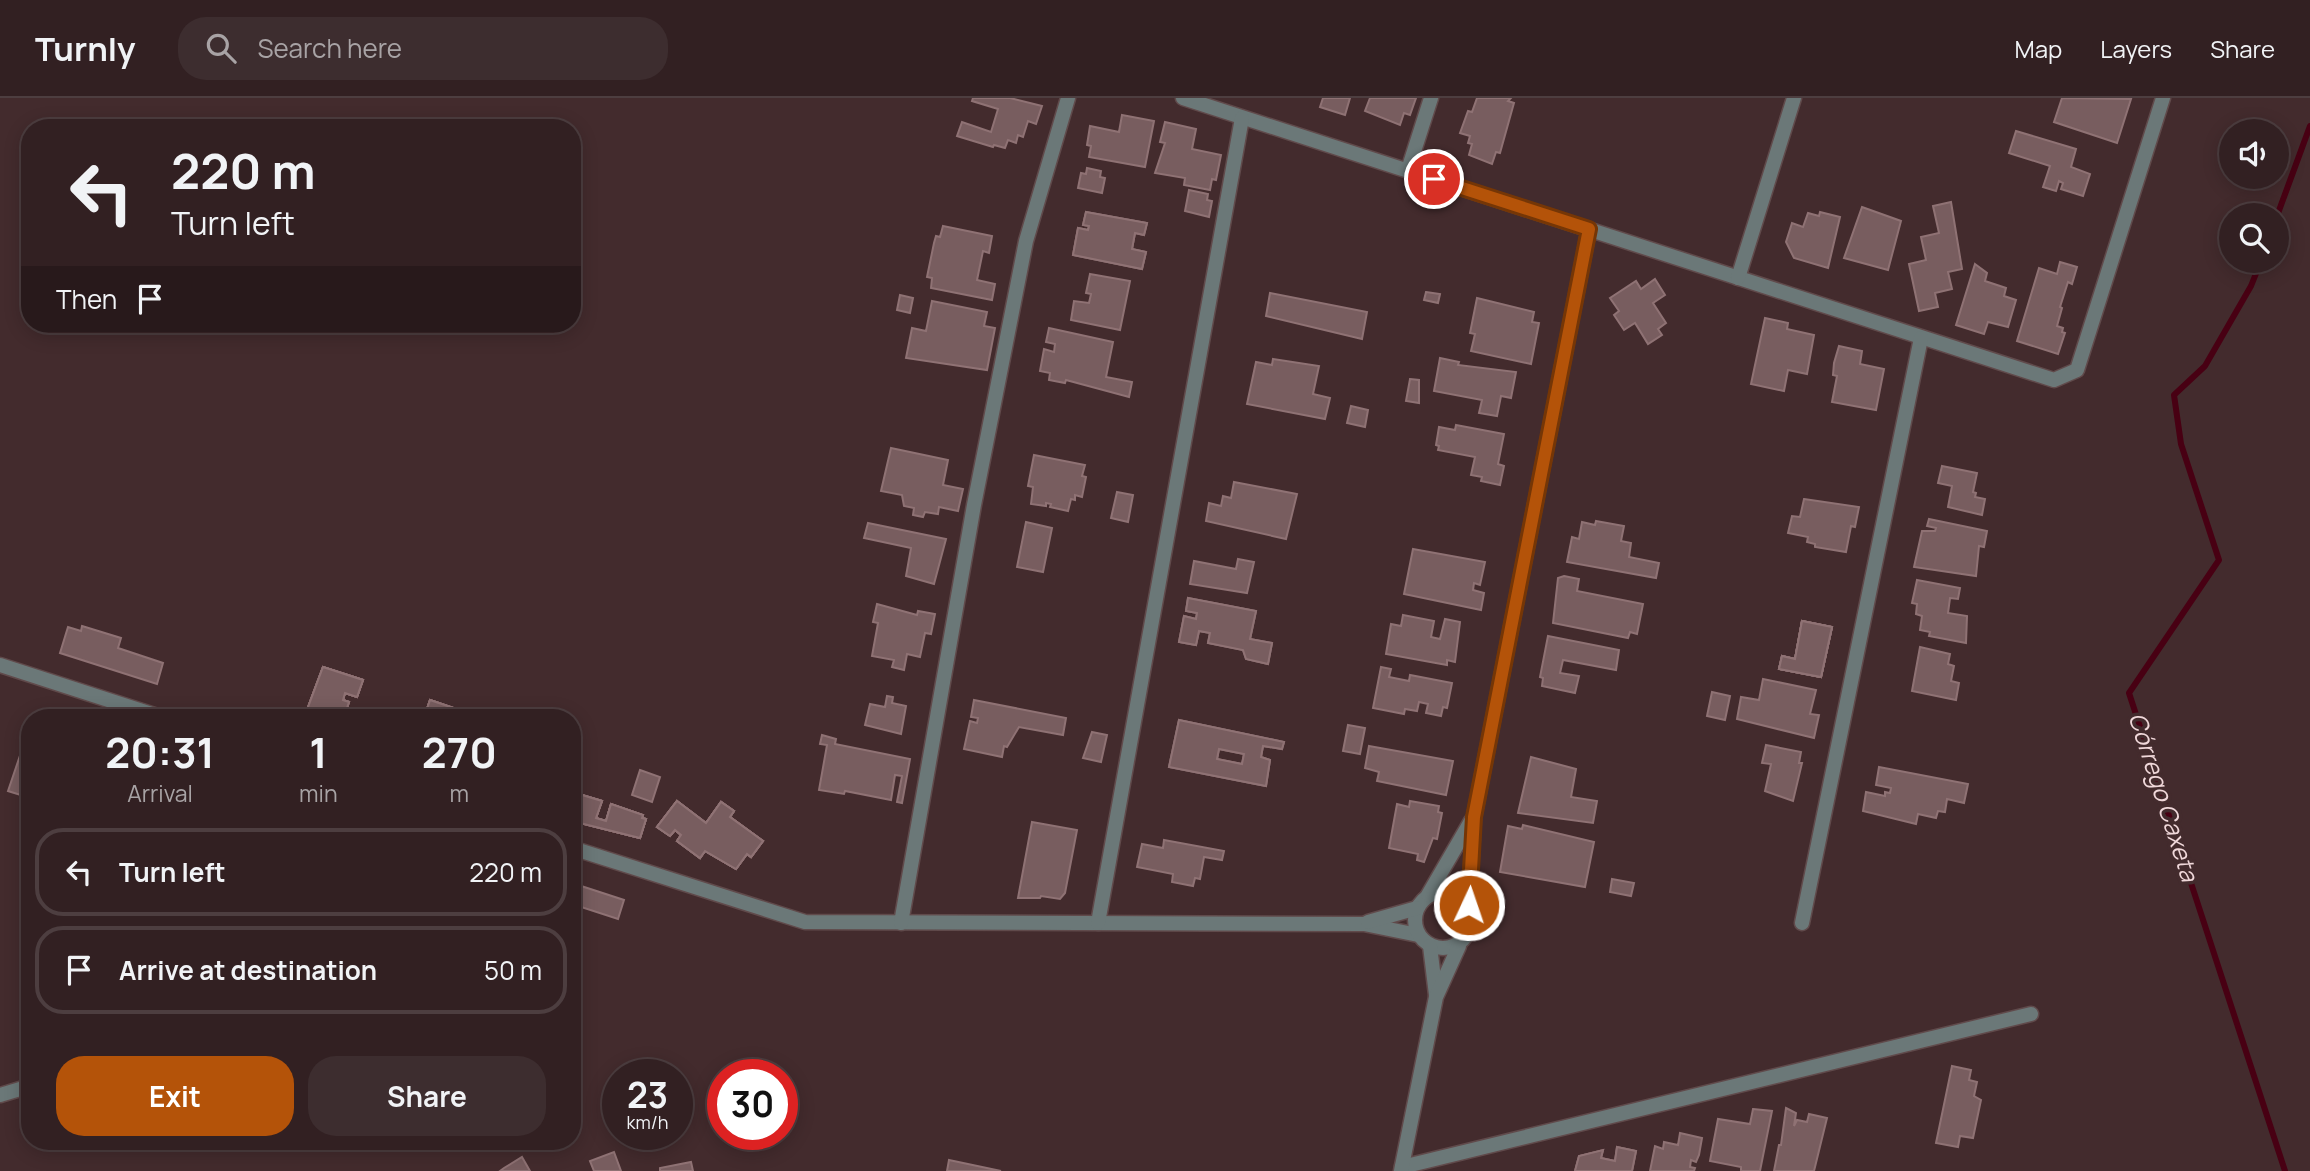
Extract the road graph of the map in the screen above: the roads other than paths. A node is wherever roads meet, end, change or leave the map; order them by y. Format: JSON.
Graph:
{"nodes":[{"id":1,"x":1068,"y":98,"type":"edge"},
{"id":2,"x":1183,"y":98,"type":"edge"},
{"id":3,"x":1432,"y":98,"type":"edge"},
{"id":4,"x":1794,"y":98,"type":"edge"},
{"id":5,"x":2163,"y":98,"type":"edge"},
{"id":6,"x":1242,"y":118,"type":"junction"},
{"id":7,"x":1408,"y":170,"type":"junction"},
{"id":8,"x":1589,"y":229,"type":"junction"},
{"id":9,"x":1738,"y":278,"type":"junction"},
{"id":10,"x":1921,"y":338,"type":"junction"},
{"id":11,"x":0,"y":665,"type":"edge"},
{"id":12,"x":136,"y":709,"type":"edge"},
{"id":13,"x":1474,"y":817,"type":"junction"},
{"id":14,"x":581,"y":851,"type":"edge"},
{"id":15,"x":1428,"y":895,"type":"junction"},
{"id":16,"x":1469,"y":905,"type":"junction"},
{"id":17,"x":1417,"y":908,"type":"junction"},
{"id":18,"x":901,"y":923,"type":"junction"},
{"id":19,"x":1098,"y":923,"type":"junction"},
{"id":20,"x":1802,"y":923,"type":"dead end"},
{"id":21,"x":1363,"y":924,"type":"junction"},
{"id":22,"x":1418,"y":935,"type":"junction"},
{"id":23,"x":1430,"y":946,"type":"junction"},
{"id":24,"x":1459,"y":946,"type":"junction"},
{"id":25,"x":1436,"y":997,"type":"junction"},
{"id":26,"x":2031,"y":1014,"type":"dead end"},
{"id":27,"x":21,"y":1089,"type":"edge"},
{"id":28,"x":0,"y":1095,"type":"edge"},
{"id":29,"x":1402,"y":1169,"type":"edge"}],
"edges":[{"from":1,"to":18,"type":"street"},
{"from":2,"to":6,"type":"street"},
{"from":3,"to":7,"type":"street"},
{"from":4,"to":9,"type":"street"},
{"from":5,"to":10,"type":"street"},
{"from":6,"to":7,"type":"street"},
{"from":6,"to":19,"type":"street"},
{"from":7,"to":8,"type":"street"},
{"from":8,"to":9,"type":"street"},
{"from":8,"to":13,"type":"street"},
{"from":9,"to":10,"type":"street"},
{"from":10,"to":20,"type":"street"},
{"from":11,"to":12,"type":"street"},
{"from":13,"to":15,"type":"street"},
{"from":13,"to":16,"type":"street"},
{"from":14,"to":18,"type":"street"},
{"from":15,"to":16,"type":"street"},
{"from":15,"to":17,"type":"street"},
{"from":16,"to":24,"type":"street"},
{"from":17,"to":21,"type":"street"},
{"from":17,"to":22,"type":"street"},
{"from":18,"to":19,"type":"street"},
{"from":19,"to":21,"type":"street"},
{"from":21,"to":22,"type":"street"},
{"from":22,"to":23,"type":"street"},
{"from":23,"to":24,"type":"street"},
{"from":23,"to":25,"type":"street"},
{"from":24,"to":25,"type":"street"},
{"from":25,"to":29,"type":"street"},
{"from":26,"to":29,"type":"street"},
{"from":27,"to":28,"type":"street"}]}
